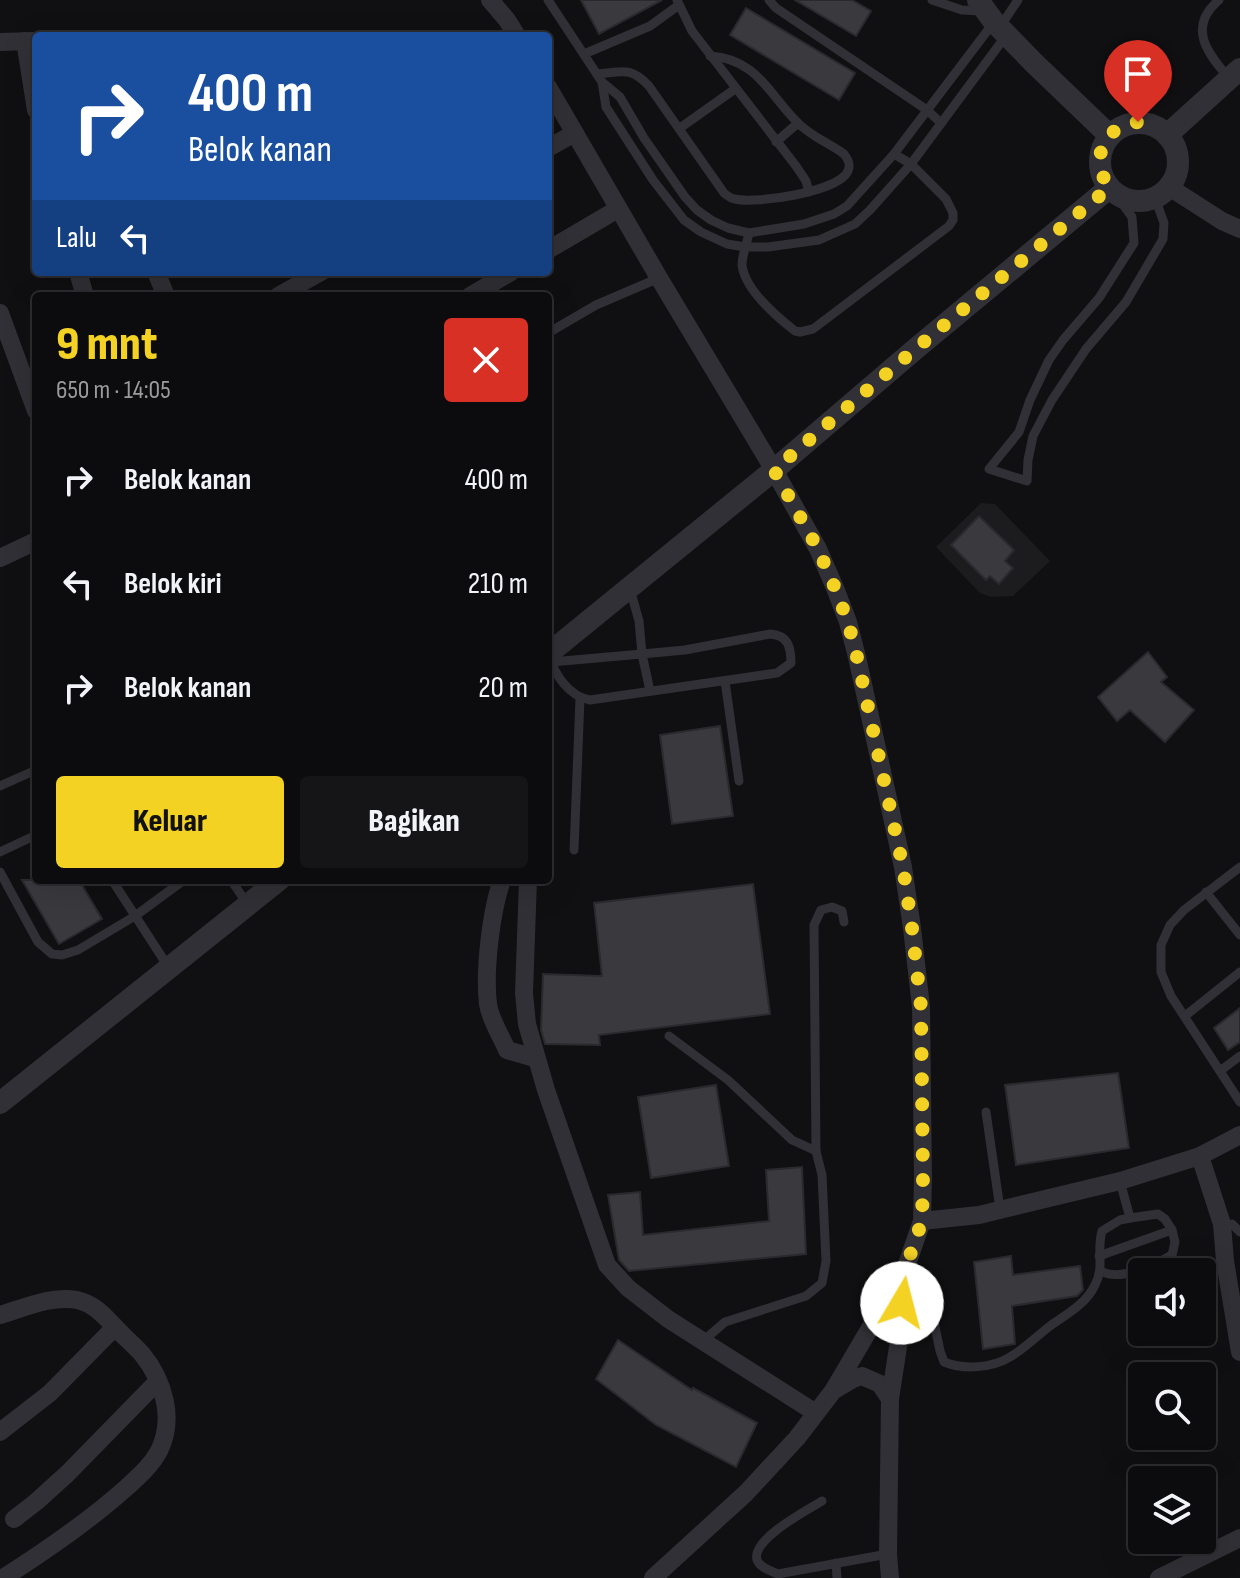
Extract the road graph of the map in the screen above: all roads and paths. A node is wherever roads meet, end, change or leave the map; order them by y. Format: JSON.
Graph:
{"nodes":[{"id":1,"x":490,"y":0,"type":"edge"},
{"id":2,"x":769,"y":0,"type":"edge"},
{"id":3,"x":932,"y":0,"type":"edge"},
{"id":4,"x":1018,"y":0,"type":"edge"},
{"id":5,"x":1219,"y":0,"type":"edge"},
{"id":6,"x":550,"y":1,"type":"edge"},
{"id":7,"x":678,"y":2,"type":"edge"},
{"id":8,"x":993,"y":19,"type":"edge"},
{"id":9,"x":514,"y":32,"type":"edge"},
{"id":10,"x":30,"y":41,"type":"edge"},
{"id":11,"x":0,"y":42,"type":"edge"},
{"id":12,"x":584,"y":54,"type":"junction"},
{"id":13,"x":710,"y":56,"type":"junction"},
{"id":14,"x":32,"y":64,"type":"edge"},
{"id":15,"x":1234,"y":74,"type":"edge"},
{"id":16,"x":600,"y":78,"type":"junction"},
{"id":17,"x":735,"y":89,"type":"junction"},
{"id":18,"x":552,"y":94,"type":"edge"},
{"id":19,"x":927,"y":110,"type":"junction"},
{"id":20,"x":798,"y":123,"type":"junction"},
{"id":21,"x":941,"y":123,"type":"junction"},
{"id":22,"x":680,"y":128,"type":"junction"},
{"id":23,"x":575,"y":133,"type":"junction"},
{"id":24,"x":1109,"y":135,"type":"junction"},
{"id":25,"x":1167,"y":135,"type":"junction"},
{"id":26,"x":776,"y":142,"type":"junction"},
{"id":27,"x":552,"y":146,"type":"edge"},
{"id":28,"x":894,"y":154,"type":"junction"},
{"id":29,"x":911,"y":164,"type":"junction"},
{"id":30,"x":809,"y":192,"type":"junction"},
{"id":31,"x":1112,"y":192,"type":"junction"},
{"id":32,"x":1162,"y":193,"type":"junction"},
{"id":33,"x":618,"y":209,"type":"junction"},
{"id":34,"x":804,"y":224,"type":"junction"},
{"id":35,"x":1240,"y":229,"type":"edge"},
{"id":36,"x":749,"y":233,"type":"junction"},
{"id":37,"x":808,"y":242,"type":"junction"},
{"id":38,"x":745,"y":247,"type":"junction"},
{"id":39,"x":552,"y":248,"type":"edge"},
{"id":40,"x":314,"y":276,"type":"edge"},
{"id":41,"x":504,"y":276,"type":"edge"},
{"id":42,"x":659,"y":278,"type":"junction"},
{"id":43,"x":285,"y":292,"type":"edge"},
{"id":44,"x":477,"y":292,"type":"edge"},
{"id":45,"x":0,"y":313,"type":"edge"},
{"id":46,"x":552,"y":331,"type":"edge"},
{"id":47,"x":32,"y":400,"type":"edge"},
{"id":48,"x":1019,"y":432,"type":"junction"},
{"id":49,"x":1033,"y":436,"type":"junction"},
{"id":50,"x":774,"y":470,"type":"junction"},
{"id":51,"x":32,"y":543,"type":"edge"},
{"id":52,"x":0,"y":558,"type":"edge"},
{"id":53,"x":630,"y":589,"type":"junction"},
{"id":54,"x":642,"y":654,"type":"junction"},
{"id":55,"x":552,"y":655,"type":"edge"},
{"id":56,"x":552,"y":658,"type":"edge"},
{"id":57,"x":552,"y":663,"type":"edge"},
{"id":58,"x":725,"y":681,"type":"junction"},
{"id":59,"x":650,"y":691,"type":"junction"},
{"id":60,"x":580,"y":698,"type":"junction"},
{"id":61,"x":32,"y":772,"type":"edge"},
{"id":62,"x":739,"y":781,"type":"dead end"},
{"id":63,"x":0,"y":786,"type":"edge"},
{"id":64,"x":32,"y":837,"type":"edge"},
{"id":65,"x":574,"y":850,"type":"dead end"},
{"id":66,"x":0,"y":852,"type":"edge"},
{"id":67,"x":1240,"y":867,"type":"edge"},
{"id":68,"x":0,"y":872,"type":"edge"},
{"id":69,"x":115,"y":884,"type":"edge"},
{"id":70,"x":179,"y":884,"type":"edge"},
{"id":71,"x":234,"y":884,"type":"edge"},
{"id":72,"x":274,"y":884,"type":"edge"},
{"id":73,"x":501,"y":884,"type":"edge"},
{"id":74,"x":528,"y":884,"type":"edge"},
{"id":75,"x":1206,"y":892,"type":"junction"},
{"id":76,"x":248,"y":905,"type":"junction"},
{"id":77,"x":135,"y":916,"type":"junction"},
{"id":78,"x":844,"y":922,"type":"dead end"},
{"id":79,"x":1240,"y":935,"type":"edge"},
{"id":80,"x":169,"y":968,"type":"junction"},
{"id":81,"x":1240,"y":972,"type":"edge"},
{"id":82,"x":1185,"y":1016,"type":"junction"},
{"id":83,"x":669,"y":1036,"type":"dead end"},
{"id":84,"x":1240,"y":1056,"type":"edge"},
{"id":85,"x":535,"y":1058,"type":"junction"},
{"id":86,"x":1220,"y":1071,"type":"junction"},
{"id":87,"x":1240,"y":1102,"type":"edge"},
{"id":88,"x":0,"y":1103,"type":"edge"},
{"id":89,"x":986,"y":1112,"type":"dead end"},
{"id":90,"x":1240,"y":1135,"type":"edge"},
{"id":91,"x":816,"y":1151,"type":"junction"},
{"id":92,"x":1200,"y":1156,"type":"junction"},
{"id":93,"x":1120,"y":1181,"type":"junction"},
{"id":94,"x":1000,"y":1209,"type":"junction"},
{"id":95,"x":1130,"y":1218,"type":"junction"},
{"id":96,"x":922,"y":1221,"type":"junction"},
{"id":97,"x":1234,"y":1226,"type":"edge"},
{"id":98,"x":1172,"y":1230,"type":"junction"},
{"id":99,"x":1099,"y":1256,"type":"junction"},
{"id":100,"x":1101,"y":1271,"type":"junction"},
{"id":101,"x":905,"y":1276,"type":"junction"},
{"id":102,"x":0,"y":1315,"type":"edge"},
{"id":103,"x":115,"y":1327,"type":"junction"},
{"id":104,"x":703,"y":1341,"type":"junction"},
{"id":105,"x":1240,"y":1352,"type":"edge"},
{"id":106,"x":158,"y":1381,"type":"junction"},
{"id":107,"x":833,"y":1391,"type":"junction"},
{"id":108,"x":890,"y":1399,"type":"junction"},
{"id":109,"x":816,"y":1413,"type":"junction"},
{"id":110,"x":0,"y":1432,"type":"edge"},
{"id":111,"x":822,"y":1501,"type":"dead end"},
{"id":112,"x":14,"y":1519,"type":"dead end"},
{"id":113,"x":1240,"y":1538,"type":"edge"},
{"id":114,"x":888,"y":1554,"type":"junction"},
{"id":115,"x":836,"y":1563,"type":"junction"},
{"id":116,"x":3,"y":1578,"type":"edge"},
{"id":117,"x":653,"y":1578,"type":"edge"},
{"id":118,"x":837,"y":1578,"type":"edge"},
{"id":119,"x":890,"y":1578,"type":"edge"},
{"id":120,"x":1159,"y":1578,"type":"edge"}],
"edges":[{"from":1,"to":9,"type":"street"},
{"from":2,"to":19,"type":"lane"},
{"from":3,"to":8,"type":"lane"},
{"from":4,"to":8,"type":"lane"},
{"from":5,"to":15,"type":"lane"},
{"from":6,"to":12,"type":"lane"},
{"from":7,"to":12,"type":"lane"},
{"from":7,"to":13,"type":"lane"},
{"from":8,"to":19,"type":"lane"},
{"from":8,"to":21,"type":"lane"},
{"from":8,"to":24,"type":"street"},
{"from":10,"to":11,"type":"street"},
{"from":10,"to":14,"type":"street"},
{"from":12,"to":16,"type":"lane"},
{"from":13,"to":17,"type":"lane"},
{"from":13,"to":20,"type":"lane"},
{"from":15,"to":25,"type":"street"},
{"from":16,"to":22,"type":"lane"},
{"from":16,"to":36,"type":"lane"},
{"from":16,"to":38,"type":"lane"},
{"from":17,"to":22,"type":"lane"},
{"from":17,"to":26,"type":"lane"},
{"from":18,"to":23,"type":"street"},
{"from":19,"to":21,"type":"lane"},
{"from":19,"to":28,"type":"lane"},
{"from":20,"to":26,"type":"lane"},
{"from":20,"to":30,"type":"lane"},
{"from":21,"to":29,"type":"lane"},
{"from":22,"to":30,"type":"lane"},
{"from":23,"to":27,"type":"street"},
{"from":23,"to":33,"type":"street"},
{"from":24,"to":25,"type":"street"},
{"from":24,"to":31,"type":"street"},
{"from":25,"to":32,"type":"street"},
{"from":26,"to":30,"type":"lane"},
{"from":28,"to":29,"type":"lane"},
{"from":28,"to":34,"type":"lane"},
{"from":29,"to":37,"type":"lane"},
{"from":29,"to":38,"type":"lane"},
{"from":31,"to":32,"type":"street"},
{"from":31,"to":48,"type":"lane"},
{"from":31,"to":50,"type":"street"},
{"from":32,"to":35,"type":"street"},
{"from":32,"to":49,"type":"lane"},
{"from":33,"to":39,"type":"street"},
{"from":33,"to":42,"type":"street"},
{"from":34,"to":36,"type":"lane"},
{"from":34,"to":37,"type":"lane"},
{"from":36,"to":38,"type":"lane"},
{"from":37,"to":38,"type":"lane"},
{"from":40,"to":43,"type":"street"},
{"from":41,"to":44,"type":"street"},
{"from":42,"to":46,"type":"lane"},
{"from":42,"to":50,"type":"street"},
{"from":45,"to":47,"type":"street"},
{"from":48,"to":49,"type":"lane"},
{"from":48,"to":49,"type":"lane"},
{"from":50,"to":53,"type":"street"},
{"from":50,"to":96,"type":"street"},
{"from":51,"to":52,"type":"street"},
{"from":53,"to":54,"type":"lane"},
{"from":53,"to":55,"type":"street"},
{"from":54,"to":56,"type":"lane"},
{"from":54,"to":58,"type":"lane"},
{"from":54,"to":59,"type":"lane"},
{"from":57,"to":60,"type":"lane"},
{"from":58,"to":59,"type":"lane"},
{"from":58,"to":62,"type":"lane"},
{"from":59,"to":60,"type":"lane"},
{"from":60,"to":65,"type":"lane"},
{"from":61,"to":63,"type":"lane"},
{"from":64,"to":66,"type":"lane"},
{"from":67,"to":75,"type":"lane"},
{"from":68,"to":77,"type":"lane"},
{"from":69,"to":77,"type":"lane"},
{"from":70,"to":77,"type":"lane"},
{"from":71,"to":76,"type":"lane"},
{"from":72,"to":76,"type":"street"},
{"from":73,"to":85,"type":"street"},
{"from":74,"to":85,"type":"street"},
{"from":75,"to":79,"type":"lane"},
{"from":75,"to":82,"type":"lane"},
{"from":76,"to":80,"type":"street"},
{"from":77,"to":80,"type":"lane"},
{"from":78,"to":91,"type":"lane"},
{"from":80,"to":88,"type":"street"},
{"from":81,"to":82,"type":"lane"},
{"from":82,"to":86,"type":"lane"},
{"from":83,"to":91,"type":"lane"},
{"from":84,"to":86,"type":"lane"},
{"from":85,"to":104,"type":"street"},
{"from":86,"to":87,"type":"lane"},
{"from":89,"to":94,"type":"lane"},
{"from":90,"to":92,"type":"street"},
{"from":91,"to":104,"type":"lane"},
{"from":92,"to":93,"type":"street"},
{"from":92,"to":97,"type":"street"},
{"from":93,"to":94,"type":"street"},
{"from":93,"to":95,"type":"lane"},
{"from":94,"to":96,"type":"street"},
{"from":95,"to":98,"type":"lane"},
{"from":95,"to":99,"type":"lane"},
{"from":96,"to":101,"type":"street"},
{"from":97,"to":105,"type":"street"},
{"from":98,"to":99,"type":"lane"},
{"from":98,"to":100,"type":"lane"},
{"from":99,"to":100,"type":"lane"},
{"from":100,"to":101,"type":"lane"},
{"from":101,"to":107,"type":"street"},
{"from":101,"to":108,"type":"street"},
{"from":102,"to":103,"type":"street"},
{"from":103,"to":106,"type":"street"},
{"from":103,"to":110,"type":"street"},
{"from":104,"to":109,"type":"street"},
{"from":106,"to":112,"type":"street"},
{"from":106,"to":116,"type":"street"},
{"from":107,"to":108,"type":"street"},
{"from":107,"to":109,"type":"street"},
{"from":108,"to":114,"type":"street"},
{"from":109,"to":117,"type":"street"},
{"from":111,"to":115,"type":"lane"},
{"from":113,"to":120,"type":"street"},
{"from":114,"to":115,"type":"lane"},
{"from":114,"to":119,"type":"street"},
{"from":115,"to":118,"type":"lane"}]}
